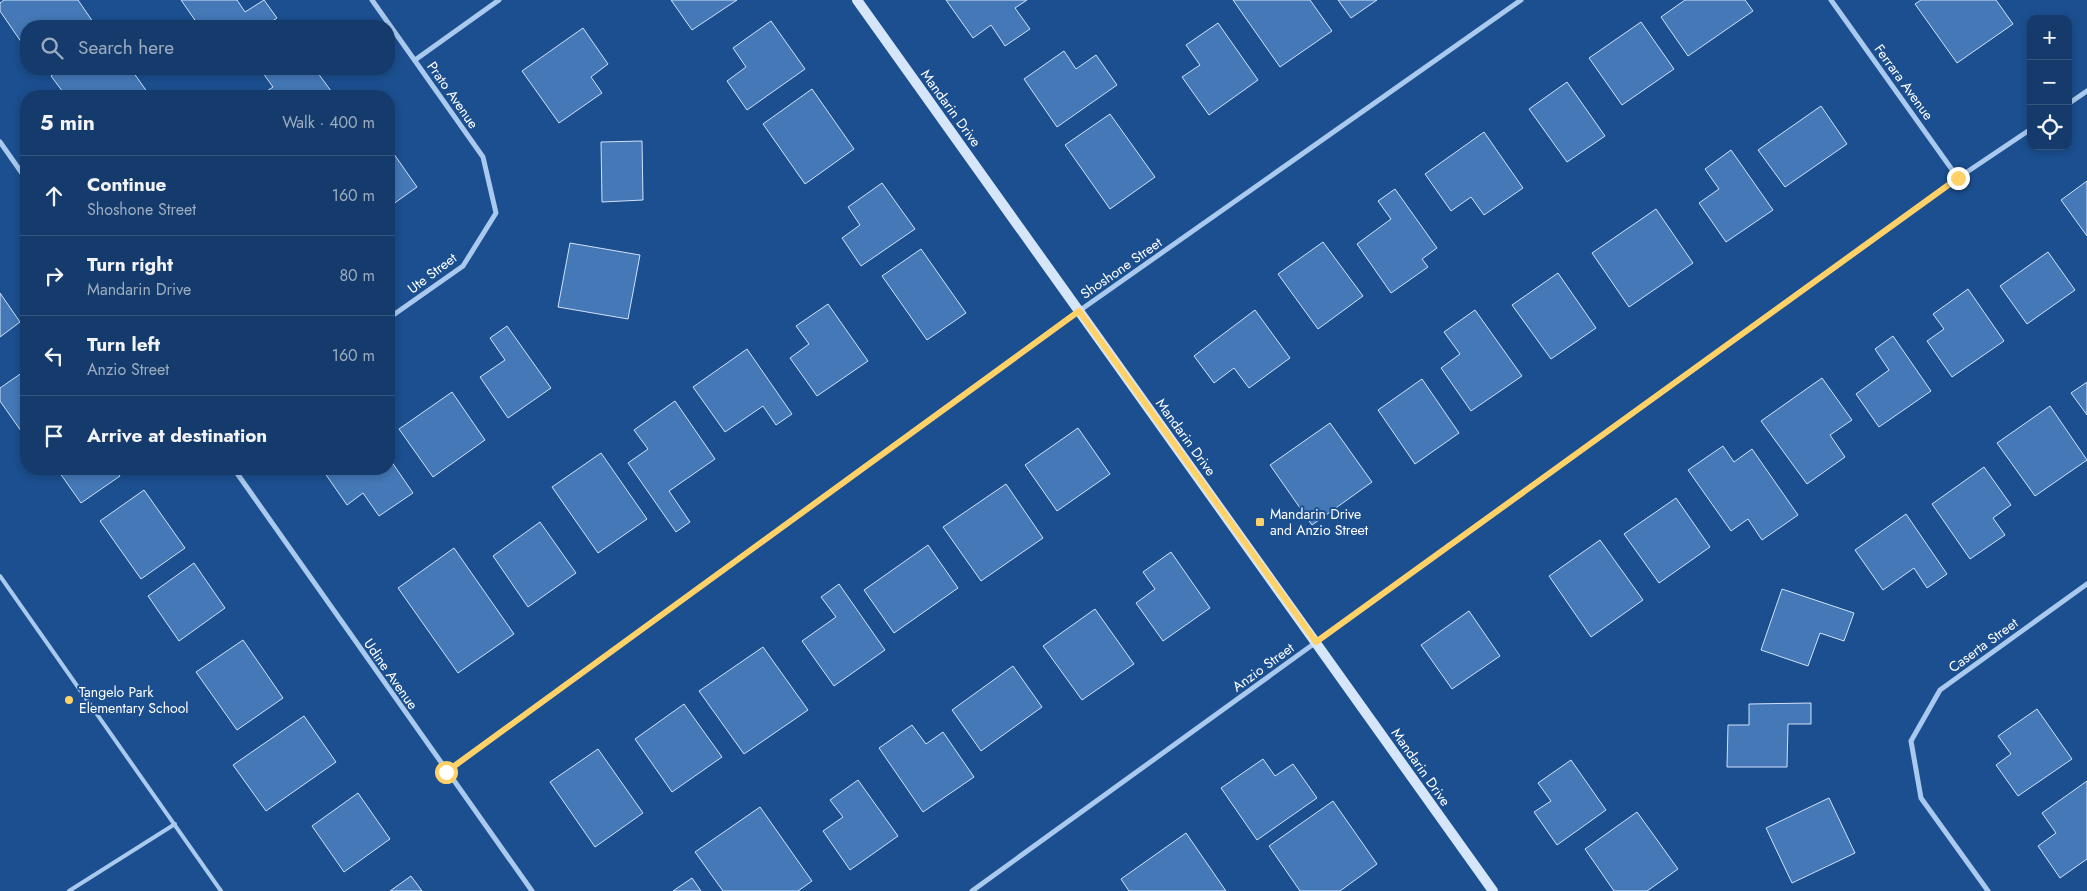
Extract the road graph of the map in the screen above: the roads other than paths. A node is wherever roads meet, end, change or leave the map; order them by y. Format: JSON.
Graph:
{"nodes":[{"id":1,"x":372,"y":0,"type":"edge"},
{"id":2,"x":498,"y":0,"type":"edge"},
{"id":3,"x":857,"y":0,"type":"edge"},
{"id":4,"x":1521,"y":0,"type":"edge"},
{"id":5,"x":1831,"y":0,"type":"edge"},
{"id":6,"x":386,"y":20,"type":"edge"},
{"id":7,"x":395,"y":32,"type":"edge"},
{"id":8,"x":415,"y":60,"type":"junction"},
{"id":9,"x":2087,"y":91,"type":"edge"},
{"id":10,"x":2072,"y":101,"type":"edge"},
{"id":11,"x":2027,"y":132,"type":"edge"},
{"id":12,"x":0,"y":142,"type":"edge"},
{"id":13,"x":20,"y":170,"type":"edge"},
{"id":14,"x":1958,"y":178,"type":"junction"},
{"id":15,"x":496,"y":213,"type":"joint"},
{"id":16,"x":1079,"y":311,"type":"junction"},
{"id":17,"x":395,"y":314,"type":"edge"},
{"id":18,"x":238,"y":475,"type":"edge"},
{"id":19,"x":0,"y":576,"type":"edge"},
{"id":20,"x":2087,"y":584,"type":"edge"},
{"id":21,"x":1316,"y":642,"type":"junction"},
{"id":22,"x":446,"y":772,"type":"junction"},
{"id":23,"x":175,"y":824,"type":"junction"},
{"id":24,"x":69,"y":891,"type":"edge"},
{"id":25,"x":221,"y":891,"type":"edge"},
{"id":26,"x":532,"y":891,"type":"edge"},
{"id":27,"x":972,"y":891,"type":"edge"},
{"id":28,"x":1493,"y":891,"type":"edge"},
{"id":29,"x":1988,"y":891,"type":"edge"}],
"edges":[{"from":1,"to":6,"type":"street","name":"Prato Avenue"},
{"from":2,"to":8,"type":"street"},
{"from":3,"to":16,"type":"street","name":"Mandarin Drive"},
{"from":4,"to":16,"type":"street","name":"Shoshone Street"},
{"from":5,"to":14,"type":"street","name":"Ferrara Avenue"},
{"from":7,"to":8,"type":"street","name":"Prato Avenue"},
{"from":8,"to":15,"type":"street","name":"Prato Avenue"},
{"from":9,"to":10,"type":"street"},
{"from":11,"to":14,"type":"street","name":"Anzio Street"},
{"from":12,"to":13,"type":"street"},
{"from":14,"to":21,"type":"street","name":"Anzio Street"},
{"from":15,"to":17,"type":"street","name":"Ute Street"},
{"from":16,"to":21,"type":"street","name":"Mandarin Drive"},
{"from":16,"to":22,"type":"street","name":"Shoshone Street"},
{"from":18,"to":22,"type":"street","name":"Udine Avenue"},
{"from":19,"to":23,"type":"lane"},
{"from":20,"to":29,"type":"street","name":"Caserta Street"},
{"from":21,"to":27,"type":"street","name":"Anzio Street"},
{"from":21,"to":28,"type":"street","name":"Mandarin Drive"},
{"from":22,"to":26,"type":"street","name":"Udine Avenue"},
{"from":23,"to":24,"type":"lane"},
{"from":23,"to":25,"type":"lane"}]}
